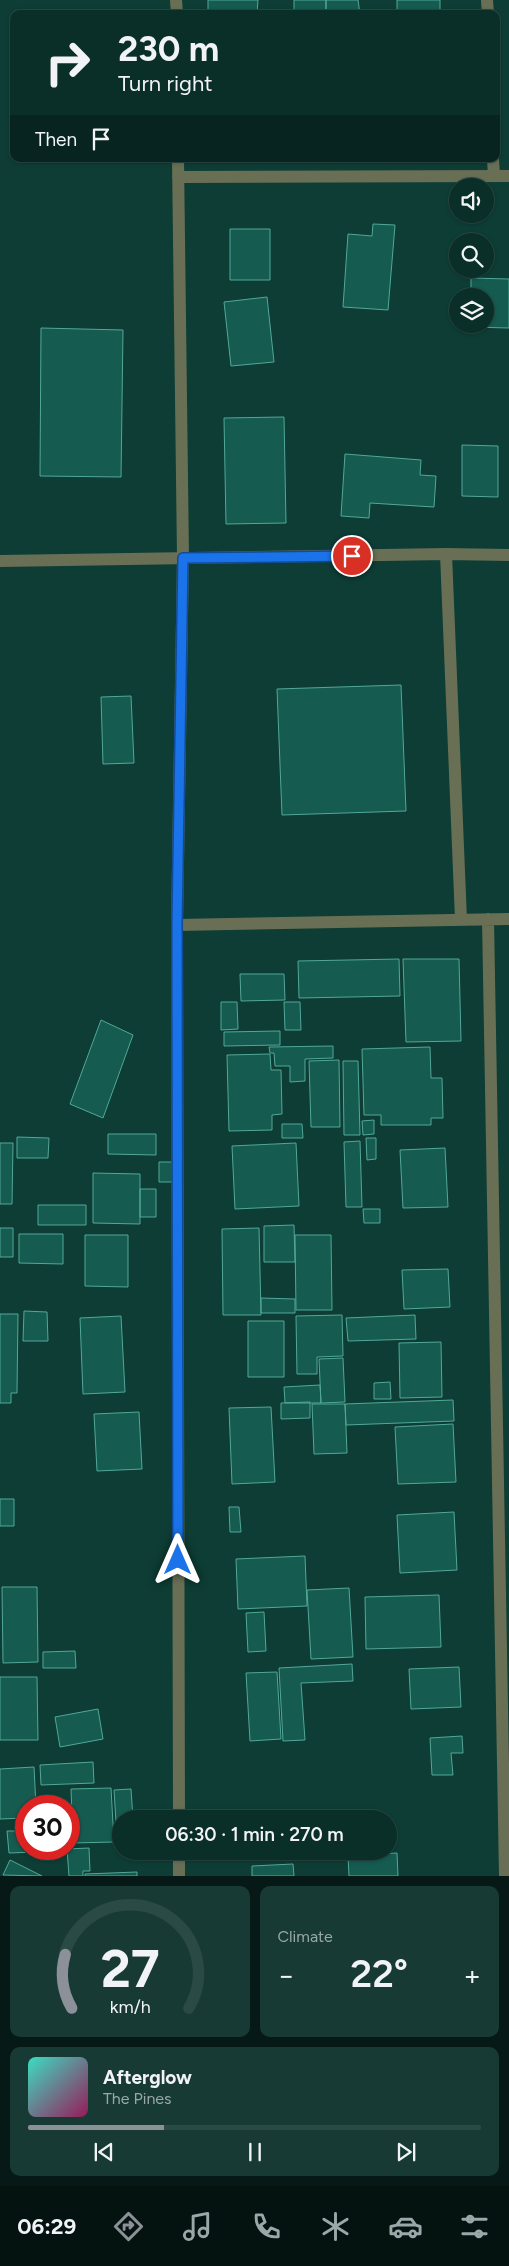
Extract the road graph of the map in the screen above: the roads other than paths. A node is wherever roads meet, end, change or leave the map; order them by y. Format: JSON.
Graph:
{"nodes":[{"id":1,"x":178,"y":162,"type":"edge"},
{"id":2,"x":493,"y":162,"type":"edge"},
{"id":3,"x":494,"y":176,"type":"junction"},
{"id":4,"x":509,"y":176,"type":"edge"},
{"id":5,"x":178,"y":177,"type":"junction"},
{"id":6,"x":446,"y":554,"type":"junction"},
{"id":7,"x":509,"y":555,"type":"edge"},
{"id":8,"x":183,"y":558,"type":"junction"},
{"id":9,"x":0,"y":562,"type":"edge"},
{"id":10,"x":488,"y":919,"type":"junction"},
{"id":11,"x":509,"y":919,"type":"edge"},
{"id":12,"x":461,"y":920,"type":"junction"},
{"id":13,"x":177,"y":925,"type":"junction"},
{"id":14,"x":178,"y":1810,"type":"edge"},
{"id":15,"x":179,"y":1860,"type":"edge"},
{"id":16,"x":179,"y":1876,"type":"edge"},
{"id":17,"x":504,"y":1876,"type":"edge"}],
"edges":[{"from":1,"to":5,"type":"street"},
{"from":2,"to":3,"type":"street"},
{"from":3,"to":4,"type":"street"},
{"from":3,"to":5,"type":"street"},
{"from":5,"to":8,"type":"street"},
{"from":6,"to":7,"type":"street"},
{"from":6,"to":8,"type":"street"},
{"from":6,"to":12,"type":"street"},
{"from":8,"to":9,"type":"street"},
{"from":8,"to":13,"type":"street"},
{"from":10,"to":11,"type":"street"},
{"from":10,"to":12,"type":"street"},
{"from":10,"to":17,"type":"street"},
{"from":12,"to":13,"type":"street"},
{"from":13,"to":14,"type":"street"},
{"from":15,"to":16,"type":"street"}]}
